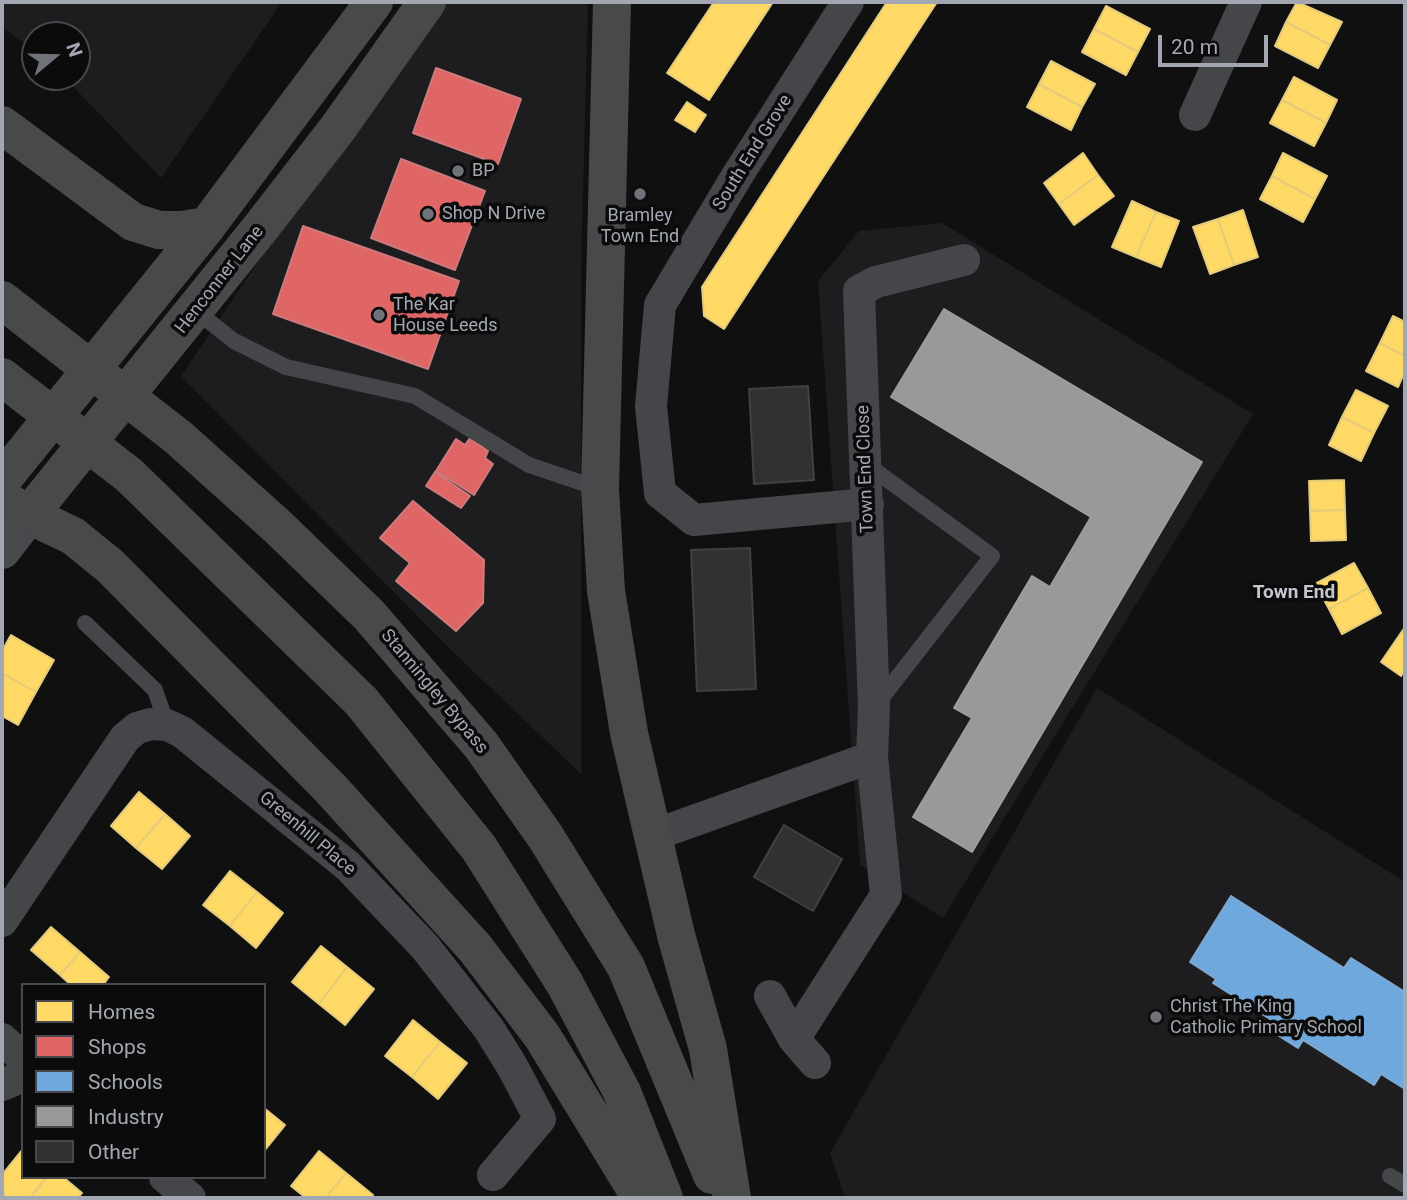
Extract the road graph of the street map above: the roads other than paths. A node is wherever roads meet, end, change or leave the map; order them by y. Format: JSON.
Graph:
{"nodes":[{"id":1,"x":374,"y":2,"type":"edge"},
{"id":2,"x":427,"y":2,"type":"edge"},
{"id":3,"x":612,"y":2,"type":"edge"},
{"id":4,"x":848,"y":2,"type":"edge"},
{"id":5,"x":1246,"y":2,"type":"edge"},
{"id":6,"x":1195,"y":115,"type":"dead end"},
{"id":7,"x":2,"y":125,"type":"edge"},
{"id":8,"x":207,"y":226,"type":"junction"},
{"id":9,"x":964,"y":260,"type":"dead end"},
{"id":10,"x":2,"y":300,"type":"edge"},
{"id":11,"x":195,"y":311,"type":"junction"},
{"id":12,"x":2,"y":377,"type":"edge"},
{"id":13,"x":866,"y":464,"type":"junction"},
{"id":14,"x":2,"y":480,"type":"edge"},
{"id":15,"x":600,"y":489,"type":"junction"},
{"id":16,"x":868,"y":504,"type":"junction"},
{"id":17,"x":15,"y":507,"type":"edge"},
{"id":18,"x":2,"y":550,"type":"edge"},
{"id":19,"x":85,"y":623,"type":"dead end"},
{"id":20,"x":874,"y":707,"type":"junction"},
{"id":21,"x":167,"y":725,"type":"junction"},
{"id":22,"x":872,"y":757,"type":"junction"},
{"id":23,"x":654,"y":835,"type":"junction"},
{"id":24,"x":2,"y":921,"type":"edge"},
{"id":25,"x":770,"y":996,"type":"dead end"},
{"id":26,"x":2,"y":1039,"type":"edge"},
{"id":27,"x":793,"y":1039,"type":"junction"},
{"id":28,"x":21,"y":1056,"type":"edge"},
{"id":29,"x":815,"y":1063,"type":"dead end"},
{"id":30,"x":21,"y":1077,"type":"edge"},
{"id":31,"x":2,"y":1085,"type":"edge"},
{"id":32,"x":493,"y":1175,"type":"dead end"},
{"id":33,"x":1390,"y":1176,"type":"dead end"},
{"id":34,"x":167,"y":1179,"type":"edge"},
{"id":35,"x":1405,"y":1185,"type":"edge"},
{"id":36,"x":190,"y":1198,"type":"edge"},
{"id":37,"x":641,"y":1198,"type":"edge"},
{"id":38,"x":664,"y":1198,"type":"edge"},
{"id":39,"x":720,"y":1198,"type":"edge"},
{"id":40,"x":732,"y":1198,"type":"edge"}],
"edges":[{"from":1,"to":8,"type":"main road"},
{"from":2,"to":11,"type":"main road","name":"Henconner Lane"},
{"from":3,"to":15,"type":"main road"},
{"from":4,"to":16,"type":"street","name":"South End Grove"},
{"from":5,"to":6,"type":"street"},
{"from":7,"to":8,"type":"main road"},
{"from":8,"to":14,"type":"main road"},
{"from":9,"to":13,"type":"street","name":"Town End Close"},
{"from":10,"to":39,"type":"main road","name":"Stanningley Bypass"},
{"from":11,"to":15,"type":"lane"},
{"from":11,"to":17,"type":"main road","name":"Henconner Lane"},
{"from":12,"to":38,"type":"main road"},
{"from":13,"to":16,"type":"street","name":"Town End Close"},
{"from":13,"to":20,"type":"lane"},
{"from":15,"to":23,"type":"main road"},
{"from":16,"to":20,"type":"street","name":"Town End Close"},
{"from":17,"to":18,"type":"street","name":"Henconner Lane"},
{"from":17,"to":37,"type":"main road"},
{"from":19,"to":21,"type":"lane"},
{"from":20,"to":22,"type":"street","name":"Town End Close"},
{"from":21,"to":24,"type":"street"},
{"from":21,"to":32,"type":"street","name":"Greenhill Place"},
{"from":22,"to":23,"type":"street"},
{"from":22,"to":27,"type":"street","name":"Town End Close"},
{"from":23,"to":40,"type":"main road"},
{"from":25,"to":27,"type":"street"},
{"from":26,"to":28,"type":"street"},
{"from":27,"to":29,"type":"street"},
{"from":30,"to":31,"type":"street"},
{"from":33,"to":35,"type":"lane"},
{"from":34,"to":36,"type":"street"}]}
